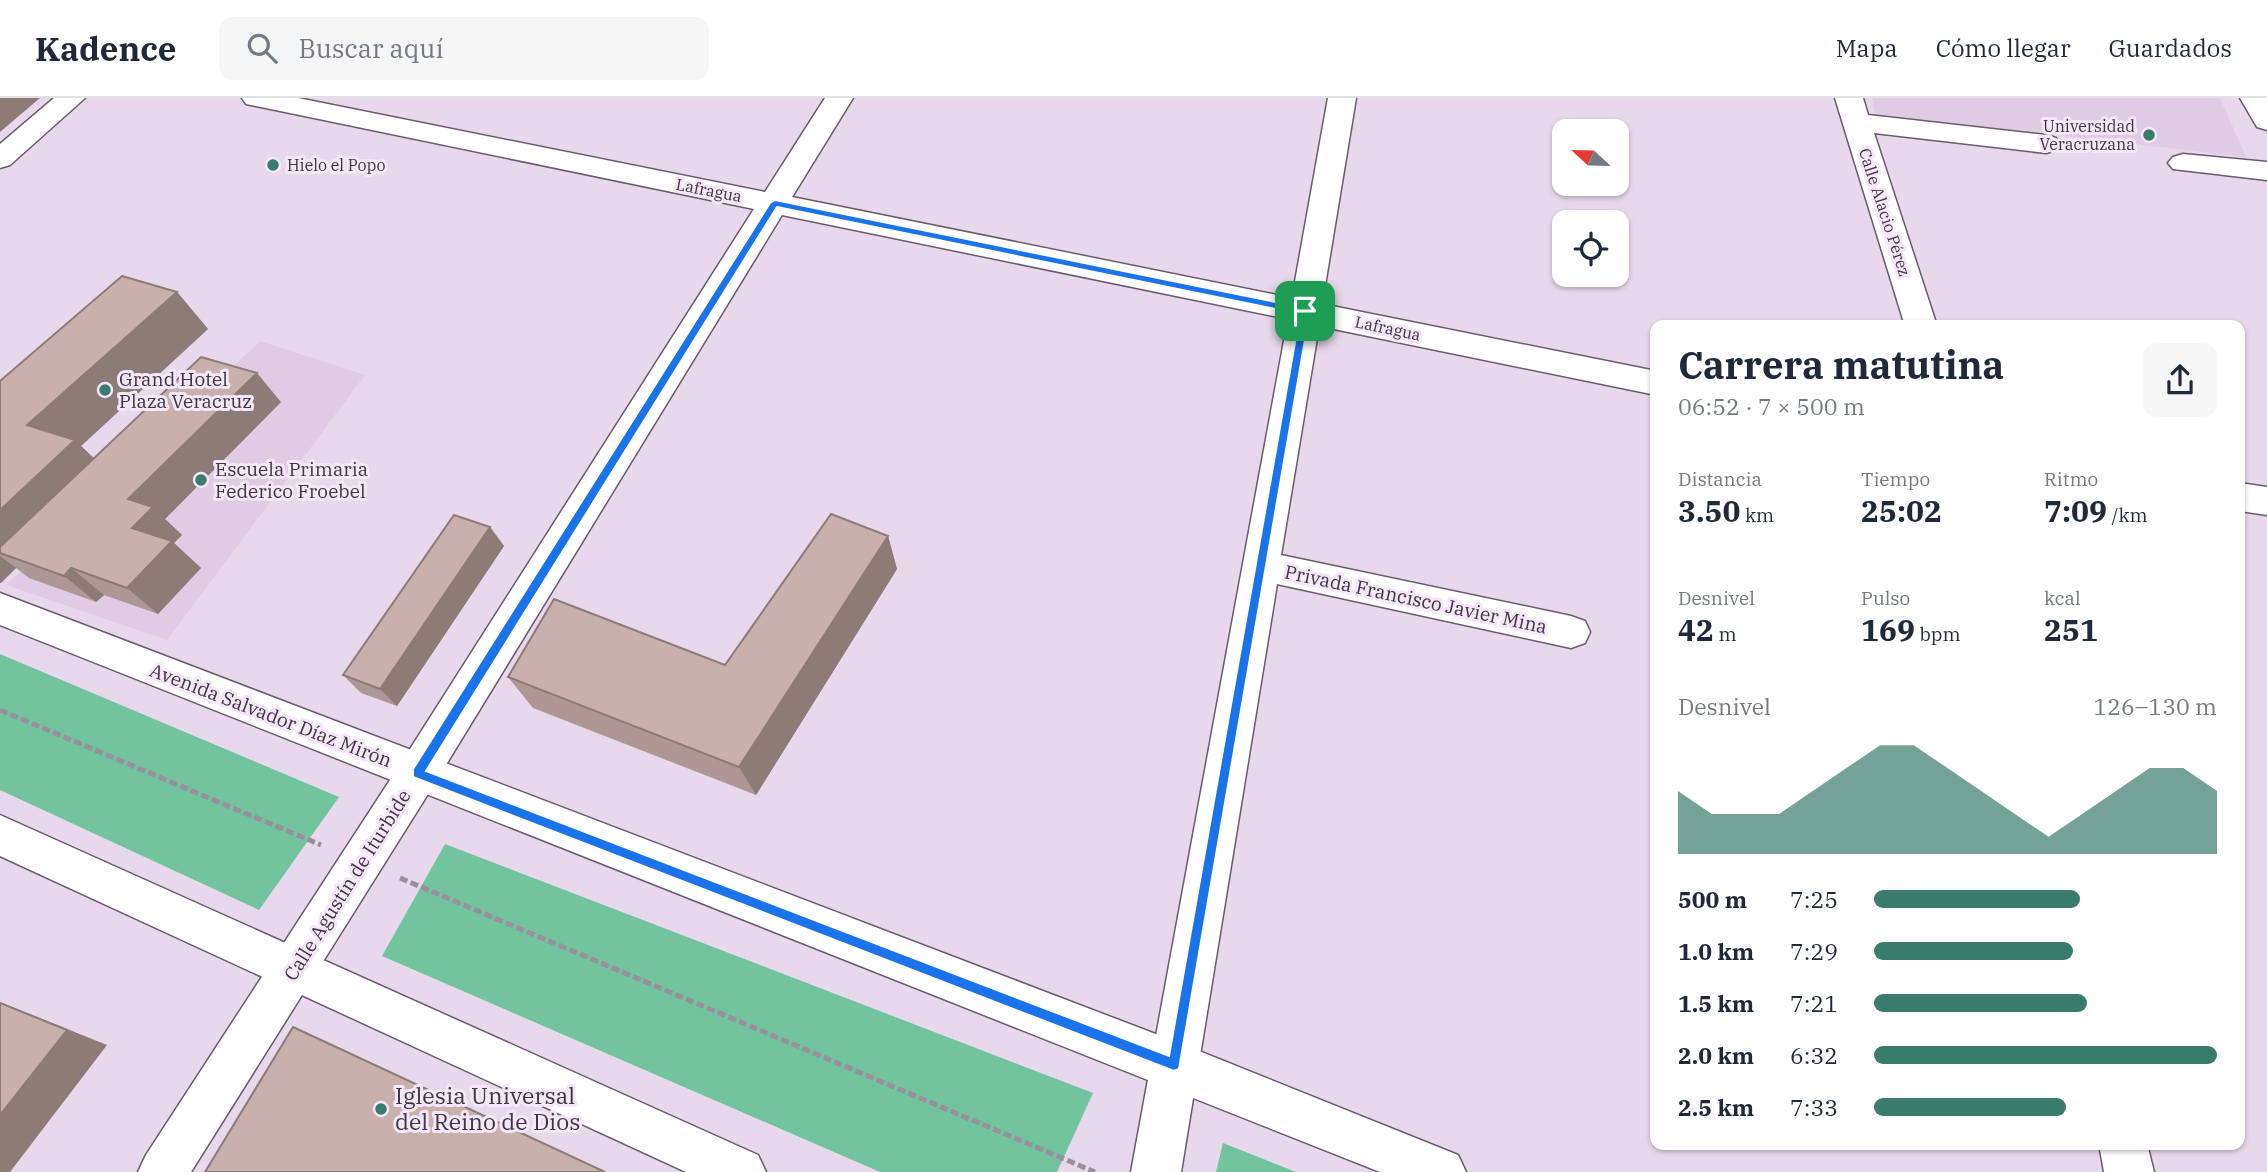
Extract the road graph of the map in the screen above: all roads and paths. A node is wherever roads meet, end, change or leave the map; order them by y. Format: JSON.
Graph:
{"nodes":[{"id":1,"x":71,"y":98,"type":"edge"},
{"id":2,"x":256,"y":98,"type":"edge"},
{"id":3,"x":839,"y":98,"type":"edge"},
{"id":4,"x":1342,"y":98,"type":"edge"},
{"id":5,"x":2255,"y":98,"type":"edge"},
{"id":6,"x":1852,"y":110,"type":"edge"},
{"id":7,"x":2267,"y":121,"type":"edge"},
{"id":8,"x":2046,"y":144,"type":"dead end"},
{"id":9,"x":0,"y":159,"type":"edge"},
{"id":10,"x":2183,"y":163,"type":"dead end"},
{"id":11,"x":2267,"y":172,"type":"edge"},
{"id":12,"x":775,"y":203,"type":"junction"},
{"id":13,"x":1305,"y":311,"type":"junction"},
{"id":14,"x":1919,"y":320,"type":"edge"},
{"id":15,"x":1650,"y":382,"type":"edge"},
{"id":16,"x":2245,"y":497,"type":"edge"},
{"id":17,"x":2267,"y":502,"type":"edge"},
{"id":18,"x":1261,"y":566,"type":"junction"},
{"id":19,"x":0,"y":609,"type":"edge"},
{"id":20,"x":1571,"y":632,"type":"dead end"},
{"id":21,"x":0,"y":710,"type":"edge"},
{"id":22,"x":418,"y":773,"type":"junction"},
{"id":23,"x":0,"y":835,"type":"edge"},
{"id":24,"x":361,"y":862,"type":"junction"},
{"id":25,"x":295,"y":968,"type":"junction"},
{"id":26,"x":1174,"y":1065,"type":"junction"},
{"id":27,"x":2124,"y":1150,"type":"edge"},
{"id":28,"x":163,"y":1172,"type":"edge"},
{"id":29,"x":741,"y":1172,"type":"edge"},
{"id":30,"x":1095,"y":1172,"type":"edge"},
{"id":31,"x":1156,"y":1172,"type":"edge"},
{"id":32,"x":1441,"y":1172,"type":"edge"},
{"id":33,"x":2129,"y":1172,"type":"edge"}],
"edges":[{"from":1,"to":9,"type":"street"},
{"from":2,"to":12,"type":"street","name":"Lafragua"},
{"from":3,"to":12,"type":"street","name":"Calle Agustín de Iturbide"},
{"from":4,"to":13,"type":"street"},
{"from":5,"to":7,"type":"street"},
{"from":6,"to":8,"type":"street"},
{"from":6,"to":14,"type":"street","name":"Calle Alacio Pérez"},
{"from":10,"to":11,"type":"street"},
{"from":12,"to":13,"type":"street","name":"Lafragua"},
{"from":12,"to":22,"type":"street","name":"Calle Agustín de Iturbide"},
{"from":13,"to":15,"type":"street","name":"Lafragua"},
{"from":13,"to":18,"type":"street"},
{"from":16,"to":17,"type":"street"},
{"from":18,"to":20,"type":"street","name":"Privada Francisco Javier Mina"},
{"from":18,"to":26,"type":"street"},
{"from":19,"to":22,"type":"street","name":"Avenida Salvador Díaz Mirón"},
{"from":21,"to":24,"type":"path"},
{"from":22,"to":24,"type":"street","name":"Calle Agustín de Iturbide"},
{"from":22,"to":26,"type":"street","name":"Avenida Salvador Díaz Mirón"},
{"from":23,"to":25,"type":"street"},
{"from":24,"to":25,"type":"street","name":"Calle Agustín de Iturbide"},
{"from":24,"to":30,"type":"path"},
{"from":25,"to":28,"type":"street","name":"Calle Agustín de Iturbide"},
{"from":25,"to":29,"type":"street"},
{"from":26,"to":31,"type":"street"},
{"from":26,"to":32,"type":"street","name":"Avenida Salvador Díaz Mirón"},
{"from":27,"to":33,"type":"street"}]}
